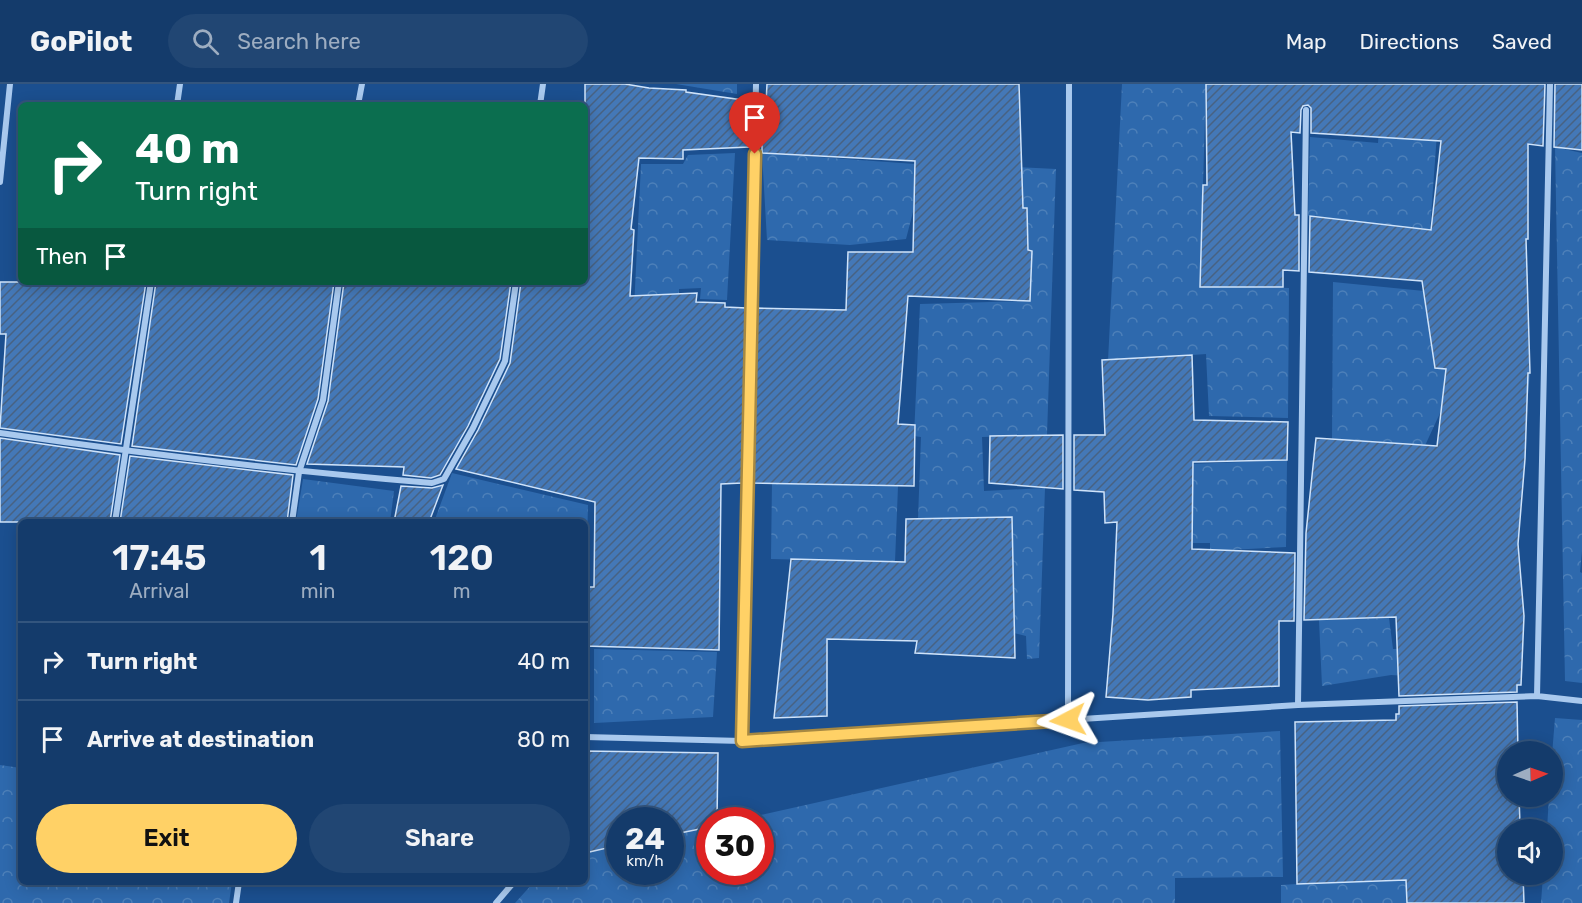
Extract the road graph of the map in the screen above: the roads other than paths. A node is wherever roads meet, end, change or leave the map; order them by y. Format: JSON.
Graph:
{"nodes":[{"id":1,"x":10,"y":84,"type":"edge"},
{"id":2,"x":180,"y":84,"type":"edge"},
{"id":3,"x":362,"y":84,"type":"edge"},
{"id":4,"x":543,"y":84,"type":"edge"},
{"id":5,"x":756,"y":84,"type":"edge"},
{"id":6,"x":1069,"y":84,"type":"edge"},
{"id":7,"x":1550,"y":84,"type":"edge"},
{"id":8,"x":177,"y":102,"type":"edge"},
{"id":9,"x":359,"y":102,"type":"edge"},
{"id":10,"x":540,"y":102,"type":"edge"},
{"id":11,"x":1306,"y":110,"type":"dead end"},
{"id":12,"x":0,"y":182,"type":"edge"},
{"id":13,"x":151,"y":285,"type":"edge"},
{"id":14,"x":339,"y":285,"type":"edge"},
{"id":15,"x":516,"y":285,"type":"edge"},
{"id":16,"x":0,"y":433,"type":"edge"},
{"id":17,"x":126,"y":451,"type":"junction"},
{"id":18,"x":299,"y":472,"type":"junction"},
{"id":19,"x":115,"y":519,"type":"edge"},
{"id":20,"x":292,"y":519,"type":"edge"},
{"id":21,"x":1537,"y":696,"type":"junction"},
{"id":22,"x":1582,"y":701,"type":"edge"},
{"id":23,"x":1298,"y":705,"type":"junction"},
{"id":24,"x":1068,"y":720,"type":"junction"},
{"id":25,"x":588,"y":737,"type":"edge"},
{"id":26,"x":742,"y":741,"type":"junction"},
{"id":27,"x":239,"y":885,"type":"edge"},
{"id":28,"x":511,"y":885,"type":"edge"},
{"id":29,"x":236,"y":903,"type":"edge"},
{"id":30,"x":496,"y":903,"type":"edge"}],
"edges":[{"from":1,"to":12,"type":"street"},
{"from":2,"to":8,"type":"street"},
{"from":3,"to":9,"type":"street"},
{"from":4,"to":10,"type":"street"},
{"from":5,"to":26,"type":"street"},
{"from":6,"to":24,"type":"street"},
{"from":7,"to":21,"type":"street"},
{"from":11,"to":23,"type":"street"},
{"from":13,"to":17,"type":"street"},
{"from":14,"to":18,"type":"street"},
{"from":15,"to":18,"type":"street"},
{"from":16,"to":17,"type":"street"},
{"from":17,"to":18,"type":"street"},
{"from":17,"to":19,"type":"street"},
{"from":18,"to":20,"type":"street"},
{"from":21,"to":22,"type":"street"},
{"from":21,"to":23,"type":"street"},
{"from":23,"to":24,"type":"street"},
{"from":24,"to":26,"type":"street"},
{"from":25,"to":26,"type":"street"},
{"from":27,"to":29,"type":"street"},
{"from":28,"to":30,"type":"street"}]}
